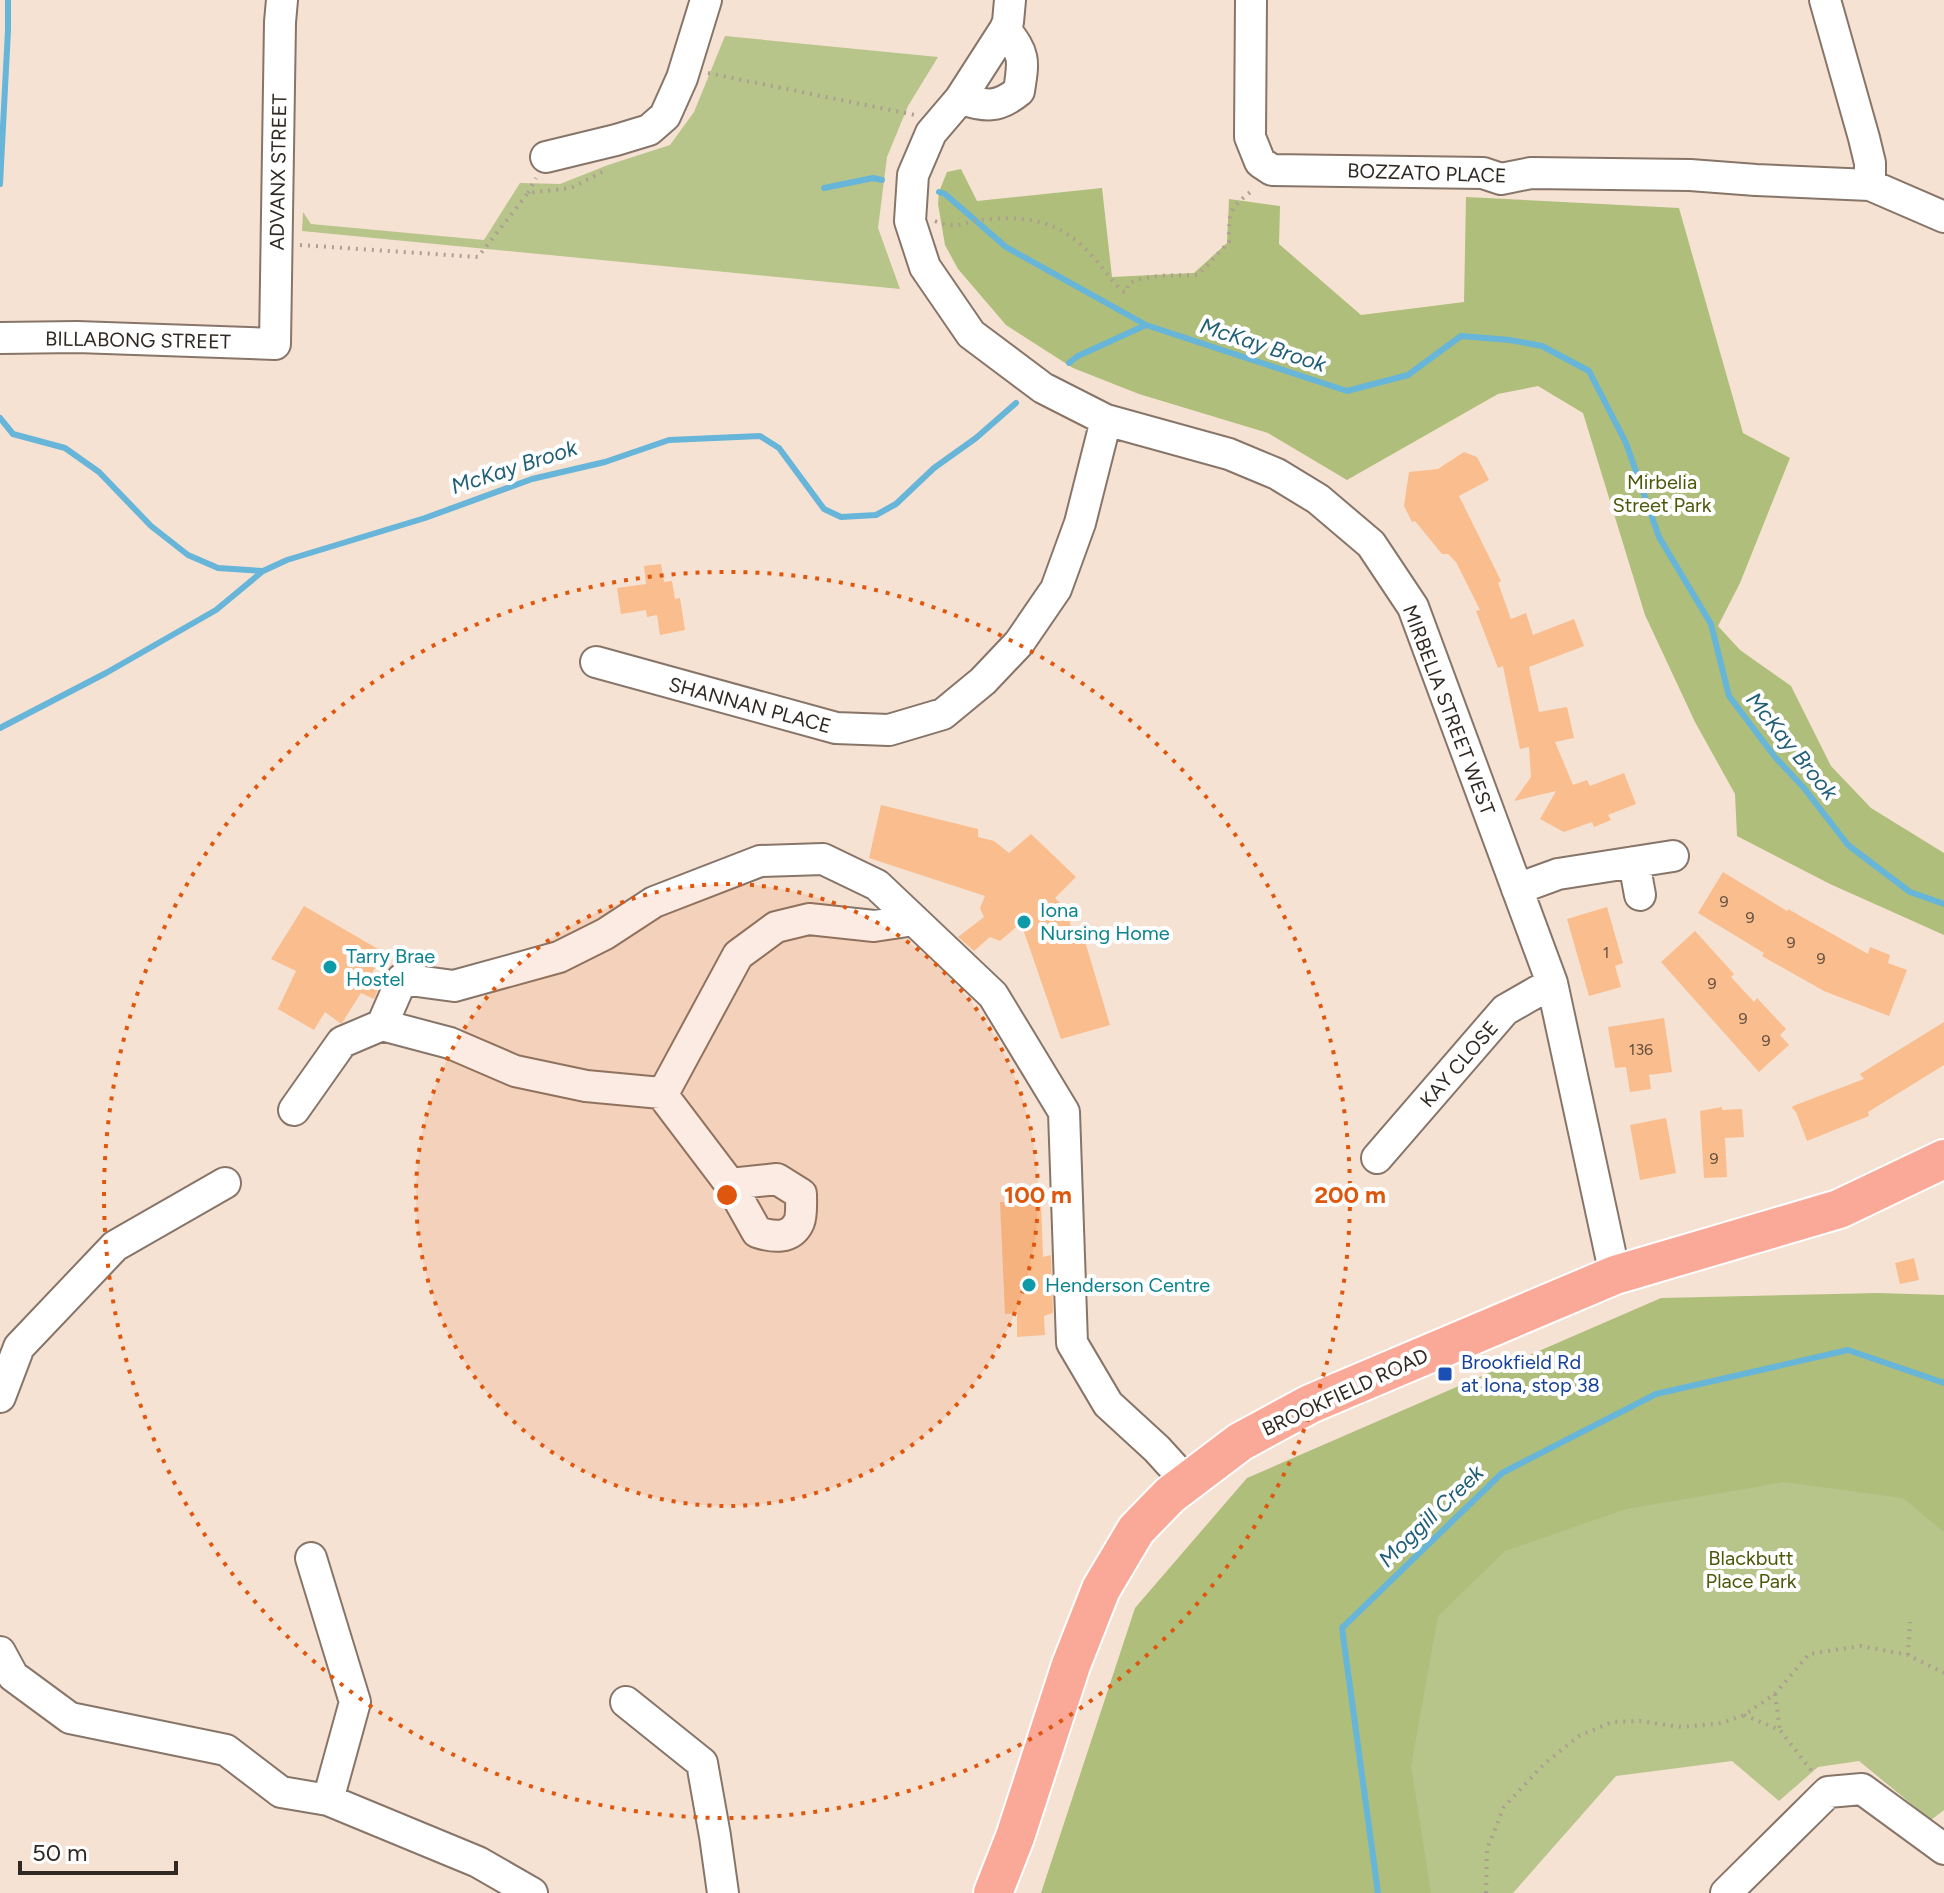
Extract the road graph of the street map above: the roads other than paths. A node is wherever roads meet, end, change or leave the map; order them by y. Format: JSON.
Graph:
{"nodes":[{"id":1,"x":282,"y":0,"type":"edge"},
{"id":2,"x":706,"y":0,"type":"edge"},
{"id":3,"x":1251,"y":0,"type":"edge"},
{"id":4,"x":1825,"y":0,"type":"edge"},
{"id":5,"x":1007,"y":15,"type":"edge"},
{"id":6,"x":960,"y":99,"type":"junction"},
{"id":7,"x":546,"y":157,"type":"dead end"},
{"id":8,"x":1870,"y":185,"type":"junction"},
{"id":9,"x":1944,"y":217,"type":"edge"},
{"id":10,"x":0,"y":338,"type":"edge"},
{"id":11,"x":275,"y":344,"type":"joint"},
{"id":12,"x":1106,"y":420,"type":"junction"},
{"id":13,"x":596,"y":662,"type":"dead end"},
{"id":14,"x":1673,"y":856,"type":"dead end"},
{"id":15,"x":1634,"y":862,"type":"junction"},
{"id":16,"x":1517,"y":889,"type":"junction"},
{"id":17,"x":1640,"y":895,"type":"dead end"},
{"id":18,"x":914,"y":920,"type":"junction"},
{"id":19,"x":1552,"y":983,"type":"junction"},
{"id":20,"x":382,"y":1025,"type":"junction"},
{"id":21,"x":661,"y":1093,"type":"junction"},
{"id":22,"x":294,"y":1110,"type":"dead end"},
{"id":23,"x":1377,"y":1158,"type":"dead end"},
{"id":24,"x":1944,"y":1159,"type":"edge"},
{"id":25,"x":225,"y":1183,"type":"dead end"},
{"id":26,"x":730,"y":1184,"type":"dead end"},
{"id":27,"x":1615,"y":1275,"type":"junction"},
{"id":28,"x":0,"y":1397,"type":"edge"},
{"id":29,"x":1187,"y":1482,"type":"junction"},
{"id":30,"x":311,"y":1558,"type":"dead end"},
{"id":31,"x":0,"y":1652,"type":"edge"},
{"id":32,"x":626,"y":1702,"type":"dead end"},
{"id":33,"x":328,"y":1800,"type":"junction"},
{"id":34,"x":1944,"y":1849,"type":"edge"},
{"id":35,"x":532,"y":1893,"type":"edge"},
{"id":36,"x":723,"y":1893,"type":"edge"},
{"id":37,"x":993,"y":1893,"type":"edge"},
{"id":38,"x":1726,"y":1893,"type":"edge"}],
"edges":[{"from":1,"to":11,"type":"street","name":"ADVANX STREET"},
{"from":2,"to":7,"type":"street"},
{"from":3,"to":8,"type":"street","name":"BOZZATO PLACE"},
{"from":4,"to":8,"type":"street"},
{"from":5,"to":6,"type":"street","name":"MIRBELIA STREET WEST"},
{"from":5,"to":6,"type":"street"},
{"from":6,"to":12,"type":"street","name":"MIRBELIA STREET WEST"},
{"from":8,"to":9,"type":"street","name":"BOZZATO PLACE"},
{"from":10,"to":11,"type":"street","name":"BILLABONG STREET"},
{"from":12,"to":13,"type":"street","name":"SHANNAN PLACE"},
{"from":12,"to":16,"type":"street","name":"MIRBELIA STREET WEST"},
{"from":14,"to":15,"type":"street"},
{"from":15,"to":16,"type":"street"},
{"from":15,"to":17,"type":"street"},
{"from":16,"to":19,"type":"street","name":"MIRBELIA STREET WEST"},
{"from":18,"to":20,"type":"street"},
{"from":18,"to":21,"type":"street"},
{"from":18,"to":29,"type":"street"},
{"from":19,"to":23,"type":"street","name":"KAY CLOSE"},
{"from":19,"to":27,"type":"street","name":"MIRBELIA STREET WEST"},
{"from":20,"to":21,"type":"street"},
{"from":20,"to":22,"type":"street"},
{"from":21,"to":26,"type":"street"},
{"from":24,"to":27,"type":"main road","name":"BROOKFIELD ROAD"},
{"from":25,"to":28,"type":"street"},
{"from":27,"to":29,"type":"main road","name":"BROOKFIELD ROAD"},
{"from":29,"to":37,"type":"main road","name":"BROOKFIELD ROAD"},
{"from":30,"to":33,"type":"street"},
{"from":31,"to":33,"type":"street"},
{"from":32,"to":36,"type":"street"},
{"from":33,"to":35,"type":"street"},
{"from":34,"to":38,"type":"street"}]}
